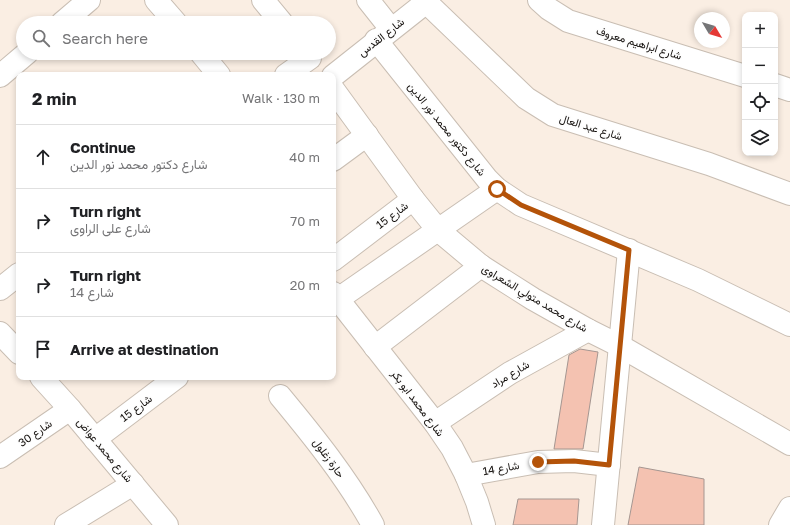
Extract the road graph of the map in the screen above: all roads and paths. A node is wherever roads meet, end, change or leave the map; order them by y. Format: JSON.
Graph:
{"nodes":[{"id":1,"x":89,"y":0,"type":"edge"},
{"id":2,"x":156,"y":0,"type":"edge"},
{"id":3,"x":263,"y":0,"type":"edge"},
{"id":4,"x":368,"y":0,"type":"edge"},
{"id":5,"x":538,"y":0,"type":"edge"},
{"id":6,"x":427,"y":1,"type":"edge"},
{"id":7,"x":70,"y":16,"type":"edge"},
{"id":8,"x":170,"y":16,"type":"edge"},
{"id":9,"x":276,"y":16,"type":"edge"},
{"id":10,"x":383,"y":35,"type":"junction"},
{"id":11,"x":19,"y":60,"type":"edge"},
{"id":12,"x":207,"y":60,"type":"edge"},
{"id":13,"x":302,"y":60,"type":"edge"},
{"id":14,"x":312,"y":60,"type":"edge"},
{"id":15,"x":217,"y":72,"type":"edge"},
{"id":16,"x":289,"y":72,"type":"edge"},
{"id":17,"x":321,"y":72,"type":"edge"},
{"id":18,"x":336,"y":74,"type":"edge"},
{"id":19,"x":742,"y":75,"type":"edge"},
{"id":20,"x":0,"y":76,"type":"edge"},
{"id":21,"x":778,"y":86,"type":"edge"},
{"id":22,"x":790,"y":90,"type":"edge"},
{"id":23,"x":336,"y":93,"type":"edge"},
{"id":24,"x":367,"y":135,"type":"junction"},
{"id":25,"x":336,"y":158,"type":"edge"},
{"id":26,"x":497,"y":189,"type":"junction"},
{"id":27,"x":790,"y":194,"type":"edge"},
{"id":28,"x":413,"y":199,"type":"junction"},
{"id":29,"x":438,"y":230,"type":"junction"},
{"id":30,"x":629,"y":250,"type":"junction"},
{"id":31,"x":336,"y":258,"type":"edge"},
{"id":32,"x":480,"y":266,"type":"junction"},
{"id":33,"x":16,"y":276,"type":"edge"},
{"id":34,"x":0,"y":288,"type":"edge"},
{"id":35,"x":336,"y":295,"type":"edge"},
{"id":36,"x":336,"y":297,"type":"edge"},
{"id":37,"x":790,"y":325,"type":"edge"},
{"id":38,"x":588,"y":330,"type":"junction"},
{"id":39,"x":0,"y":333,"type":"edge"},
{"id":40,"x":620,"y":346,"type":"junction"},
{"id":41,"x":375,"y":347,"type":"junction"},
{"id":42,"x":16,"y":350,"type":"edge"},
{"id":43,"x":44,"y":380,"type":"edge"},
{"id":44,"x":174,"y":380,"type":"edge"},
{"id":45,"x":280,"y":396,"type":"dead end"},
{"id":46,"x":70,"y":409,"type":"junction"},
{"id":47,"x":435,"y":423,"type":"junction"},
{"id":48,"x":96,"y":439,"type":"junction"},
{"id":49,"x":790,"y":444,"type":"edge"},
{"id":50,"x":0,"y":458,"type":"edge"},
{"id":51,"x":609,"y":465,"type":"junction"},
{"id":52,"x":466,"y":475,"type":"junction"},
{"id":53,"x":134,"y":484,"type":"junction"},
{"id":54,"x":790,"y":508,"type":"edge"},
{"id":55,"x":66,"y":525,"type":"edge"},
{"id":56,"x":167,"y":525,"type":"edge"},
{"id":57,"x":373,"y":525,"type":"edge"},
{"id":58,"x":484,"y":525,"type":"edge"},
{"id":59,"x":603,"y":525,"type":"edge"},
{"id":60,"x":780,"y":525,"type":"edge"}],
"edges":[{"from":1,"to":7,"type":"street"},
{"from":2,"to":8,"type":"street"},
{"from":3,"to":9,"type":"street"},
{"from":4,"to":10,"type":"street","name":"شارع دكتور محمد نور الدين"},
{"from":5,"to":19,"type":"street","name":"شارع ابراهيم معروف"},
{"from":6,"to":10,"type":"street","name":"شارع القدس"},
{"from":6,"to":27,"type":"street","name":"شارع عبد العال"},
{"from":10,"to":18,"type":"street","name":"شارع القدس"},
{"from":10,"to":26,"type":"street","name":"شارع دكتور محمد نور الدين"},
{"from":11,"to":20,"type":"street"},
{"from":12,"to":15,"type":"street"},
{"from":13,"to":16,"type":"street"},
{"from":14,"to":17,"type":"street"},
{"from":21,"to":22,"type":"street"},
{"from":23,"to":24,"type":"street","name":"شارع محمد متولي الشعراوى"},
{"from":24,"to":25,"type":"street"},
{"from":24,"to":28,"type":"street","name":"شارع محمد متولي الشعراوى"},
{"from":26,"to":29,"type":"street"},
{"from":26,"to":30,"type":"street","name":"شارع دكتور محمد نور الدين"},
{"from":28,"to":29,"type":"street","name":"شارع محمد متولي الشعراوى"},
{"from":28,"to":31,"type":"street","name":"شارع 15"},
{"from":29,"to":32,"type":"street","name":"شارع محمد متولي الشعراوى"},
{"from":29,"to":35,"type":"street"},
{"from":30,"to":37,"type":"street","name":"شارع دكتور محمد نور الدين"},
{"from":30,"to":40,"type":"street"},
{"from":32,"to":38,"type":"street","name":"شارع محمد متولي الشعراوى"},
{"from":32,"to":41,"type":"street"},
{"from":33,"to":34,"type":"street"},
{"from":36,"to":41,"type":"street","name":"شارع محمد ابو بكر"},
{"from":38,"to":40,"type":"street","name":"شارع محمد متولي الشعراوى"},
{"from":38,"to":47,"type":"street","name":"شارع مراد"},
{"from":39,"to":42,"type":"street"},
{"from":40,"to":49,"type":"street","name":"شارع محمد متولي الشعراوى"},
{"from":40,"to":51,"type":"street"},
{"from":41,"to":47,"type":"street","name":"شارع محمد ابو بكر"},
{"from":43,"to":46,"type":"street","name":"شارع محمد عواض"},
{"from":44,"to":48,"type":"street","name":"شارع 15"},
{"from":45,"to":57,"type":"street","name":"حارة زغلول"},
{"from":46,"to":48,"type":"street","name":"شارع محمد عواض"},
{"from":46,"to":50,"type":"street","name":"شارع 30"},
{"from":47,"to":52,"type":"street","name":"شارع محمد ابو بكر"},
{"from":48,"to":53,"type":"street","name":"شارع محمد عواض"},
{"from":51,"to":52,"type":"street","name":"شارع 14"},
{"from":51,"to":59,"type":"street"},
{"from":52,"to":58,"type":"street","name":"شارع محمد ابو بكر"},
{"from":53,"to":55,"type":"street"},
{"from":53,"to":56,"type":"street","name":"شارع محمد عواض"},
{"from":54,"to":60,"type":"street"}]}
